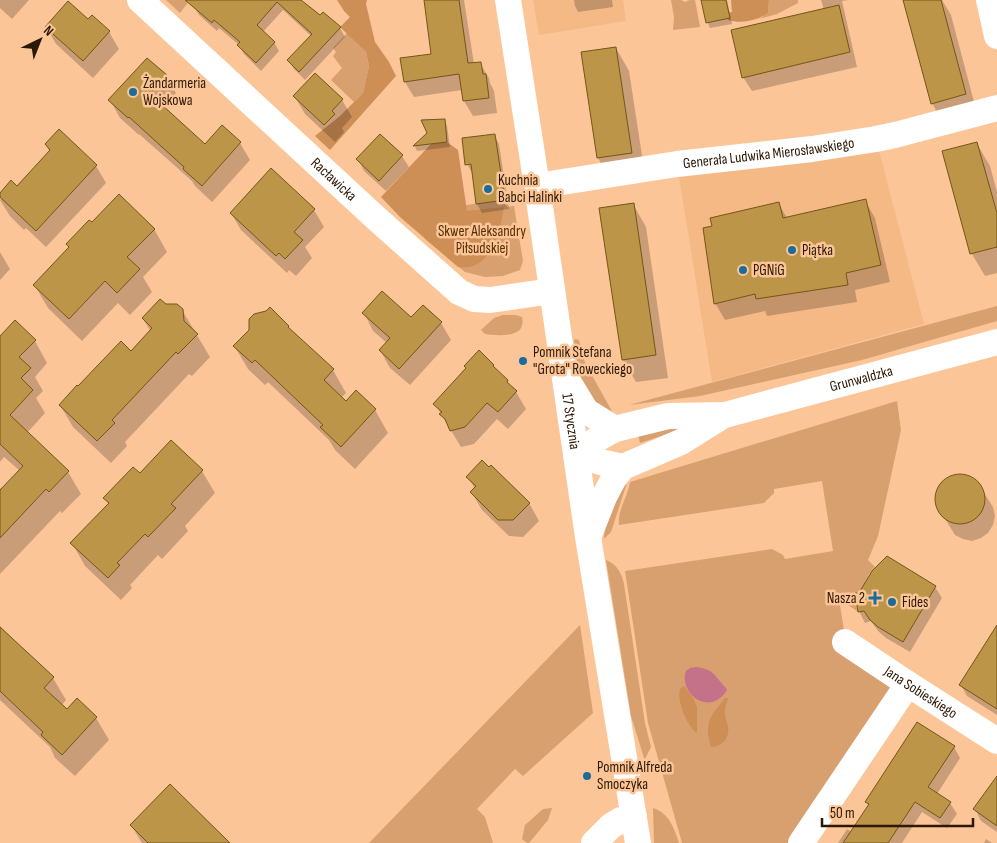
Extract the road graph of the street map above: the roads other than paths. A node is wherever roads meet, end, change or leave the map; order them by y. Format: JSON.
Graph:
{"nodes":[{"id":1,"x":140,"y":0,"type":"edge"},
{"id":2,"x":508,"y":0,"type":"edge"},
{"id":3,"x":989,"y":0,"type":"edge"},
{"id":4,"x":997,"y":36,"type":"edge"},
{"id":5,"x":997,"y":108,"type":"edge"},
{"id":6,"x":537,"y":186,"type":"junction"},
{"id":7,"x":552,"y":291,"type":"junction"},
{"id":8,"x":997,"y":342,"type":"edge"},
{"id":9,"x":564,"y":374,"type":"junction"},
{"id":10,"x":725,"y":415,"type":"junction"},
{"id":11,"x":615,"y":429,"type":"junction"},
{"id":12,"x":576,"y":454,"type":"junction"},
{"id":13,"x":623,"y":467,"type":"junction"},
{"id":14,"x":588,"y":537,"type":"junction"},
{"id":15,"x":846,"y":642,"type":"dead end"},
{"id":16,"x":908,"y":684,"type":"junction"},
{"id":17,"x":997,"y":741,"type":"edge"},
{"id":18,"x":634,"y":817,"type":"junction"},
{"id":19,"x":594,"y":843,"type":"edge"},
{"id":20,"x":638,"y":843,"type":"edge"},
{"id":21,"x":800,"y":843,"type":"edge"}],
"edges":[{"from":1,"to":7,"type":"street","name":"Racławicka"},
{"from":2,"to":6,"type":"street","name":"17 Stycznia"},
{"from":3,"to":4,"type":"street"},
{"from":5,"to":6,"type":"street","name":"Generała Ludwika Mierosławskiego"},
{"from":6,"to":7,"type":"street","name":"17 Stycznia"},
{"from":7,"to":9,"type":"street","name":"17 Stycznia"},
{"from":8,"to":10,"type":"street","name":"Grunwaldzka"},
{"from":9,"to":11,"type":"street"},
{"from":9,"to":12,"type":"street","name":"17 Stycznia"},
{"from":10,"to":11,"type":"street","name":"Grunwaldzka"},
{"from":10,"to":13,"type":"street","name":"Grunwaldzka"},
{"from":11,"to":12,"type":"street","name":"Grunwaldzka"},
{"from":12,"to":13,"type":"street"},
{"from":12,"to":14,"type":"street","name":"17 Stycznia"},
{"from":13,"to":14,"type":"street"},
{"from":14,"to":18,"type":"street","name":"17 Stycznia"},
{"from":15,"to":16,"type":"street","name":"Jana Sobieskiego"},
{"from":16,"to":17,"type":"street","name":"Jana Sobieskiego"},
{"from":16,"to":21,"type":"street"},
{"from":18,"to":19,"type":"street"},
{"from":18,"to":20,"type":"street","name":"17 Stycznia"}]}
